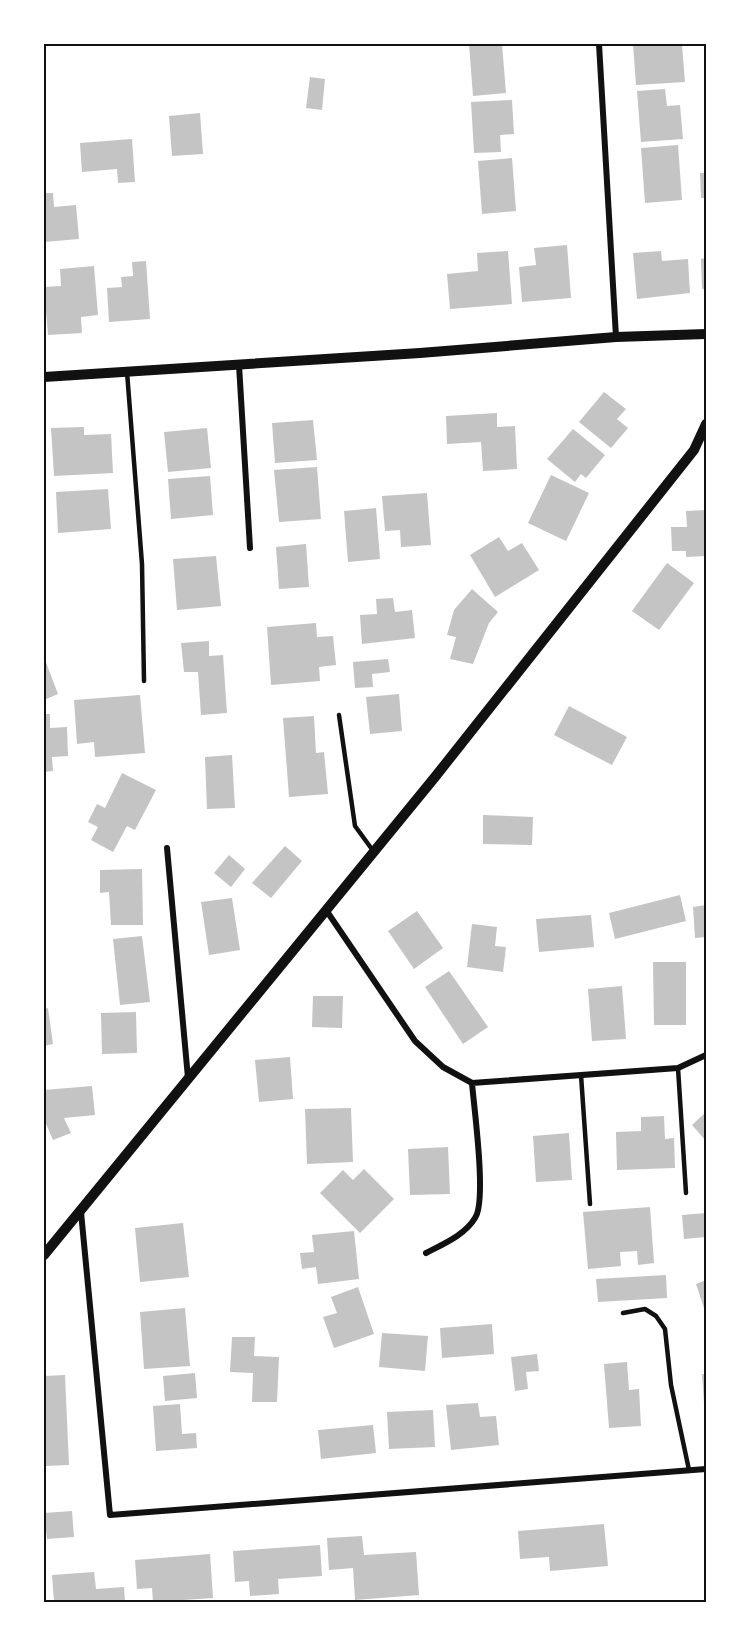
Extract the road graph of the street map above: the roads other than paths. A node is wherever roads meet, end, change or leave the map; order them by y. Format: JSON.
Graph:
{"nodes":[{"id":1,"x":599,"y":44,"type":"edge"},
{"id":2,"x":706,"y":334,"type":"edge"},
{"id":3,"x":616,"y":337,"type":"junction"},
{"id":4,"x":239,"y":365,"type":"junction"},
{"id":5,"x":127,"y":372,"type":"junction"},
{"id":6,"x":44,"y":377,"type":"edge"},
{"id":7,"x":706,"y":424,"type":"edge"},
{"id":8,"x":250,"y":548,"type":"dead end"},
{"id":9,"x":144,"y":681,"type":"dead end"},
{"id":10,"x":339,"y":715,"type":"dead end"},
{"id":11,"x":167,"y":848,"type":"dead end"},
{"id":12,"x":374,"y":852,"type":"junction"},
{"id":13,"x":326,"y":910,"type":"junction"},
{"id":14,"x":706,"y":1055,"type":"edge"},
{"id":15,"x":678,"y":1068,"type":"junction"},
{"id":16,"x":581,"y":1075,"type":"junction"},
{"id":17,"x":188,"y":1079,"type":"junction"},
{"id":18,"x":472,"y":1083,"type":"junction"},
{"id":19,"x":686,"y":1193,"type":"dead end"},
{"id":20,"x":590,"y":1204,"type":"dead end"},
{"id":21,"x":81,"y":1211,"type":"junction"},
{"id":22,"x":426,"y":1253,"type":"dead end"},
{"id":23,"x":44,"y":1255,"type":"edge"},
{"id":24,"x":623,"y":1313,"type":"dead end"},
{"id":25,"x":706,"y":1469,"type":"edge"},
{"id":26,"x":689,"y":1470,"type":"junction"}],
"edges":[{"from":1,"to":3,"type":"street"},
{"from":2,"to":3,"type":"street"},
{"from":3,"to":4,"type":"street"},
{"from":4,"to":5,"type":"street"},
{"from":4,"to":8,"type":"street"},
{"from":5,"to":6,"type":"street"},
{"from":5,"to":9,"type":"lane"},
{"from":7,"to":12,"type":"street"},
{"from":10,"to":12,"type":"lane"},
{"from":11,"to":17,"type":"street"},
{"from":12,"to":13,"type":"street"},
{"from":13,"to":17,"type":"street"},
{"from":13,"to":18,"type":"street"},
{"from":14,"to":15,"type":"street"},
{"from":15,"to":16,"type":"street"},
{"from":15,"to":19,"type":"lane"},
{"from":16,"to":18,"type":"street"},
{"from":16,"to":20,"type":"lane"},
{"from":17,"to":21,"type":"street"},
{"from":18,"to":22,"type":"street"},
{"from":21,"to":23,"type":"street"},
{"from":21,"to":26,"type":"street"},
{"from":24,"to":26,"type":"lane"},
{"from":25,"to":26,"type":"street"}]}
